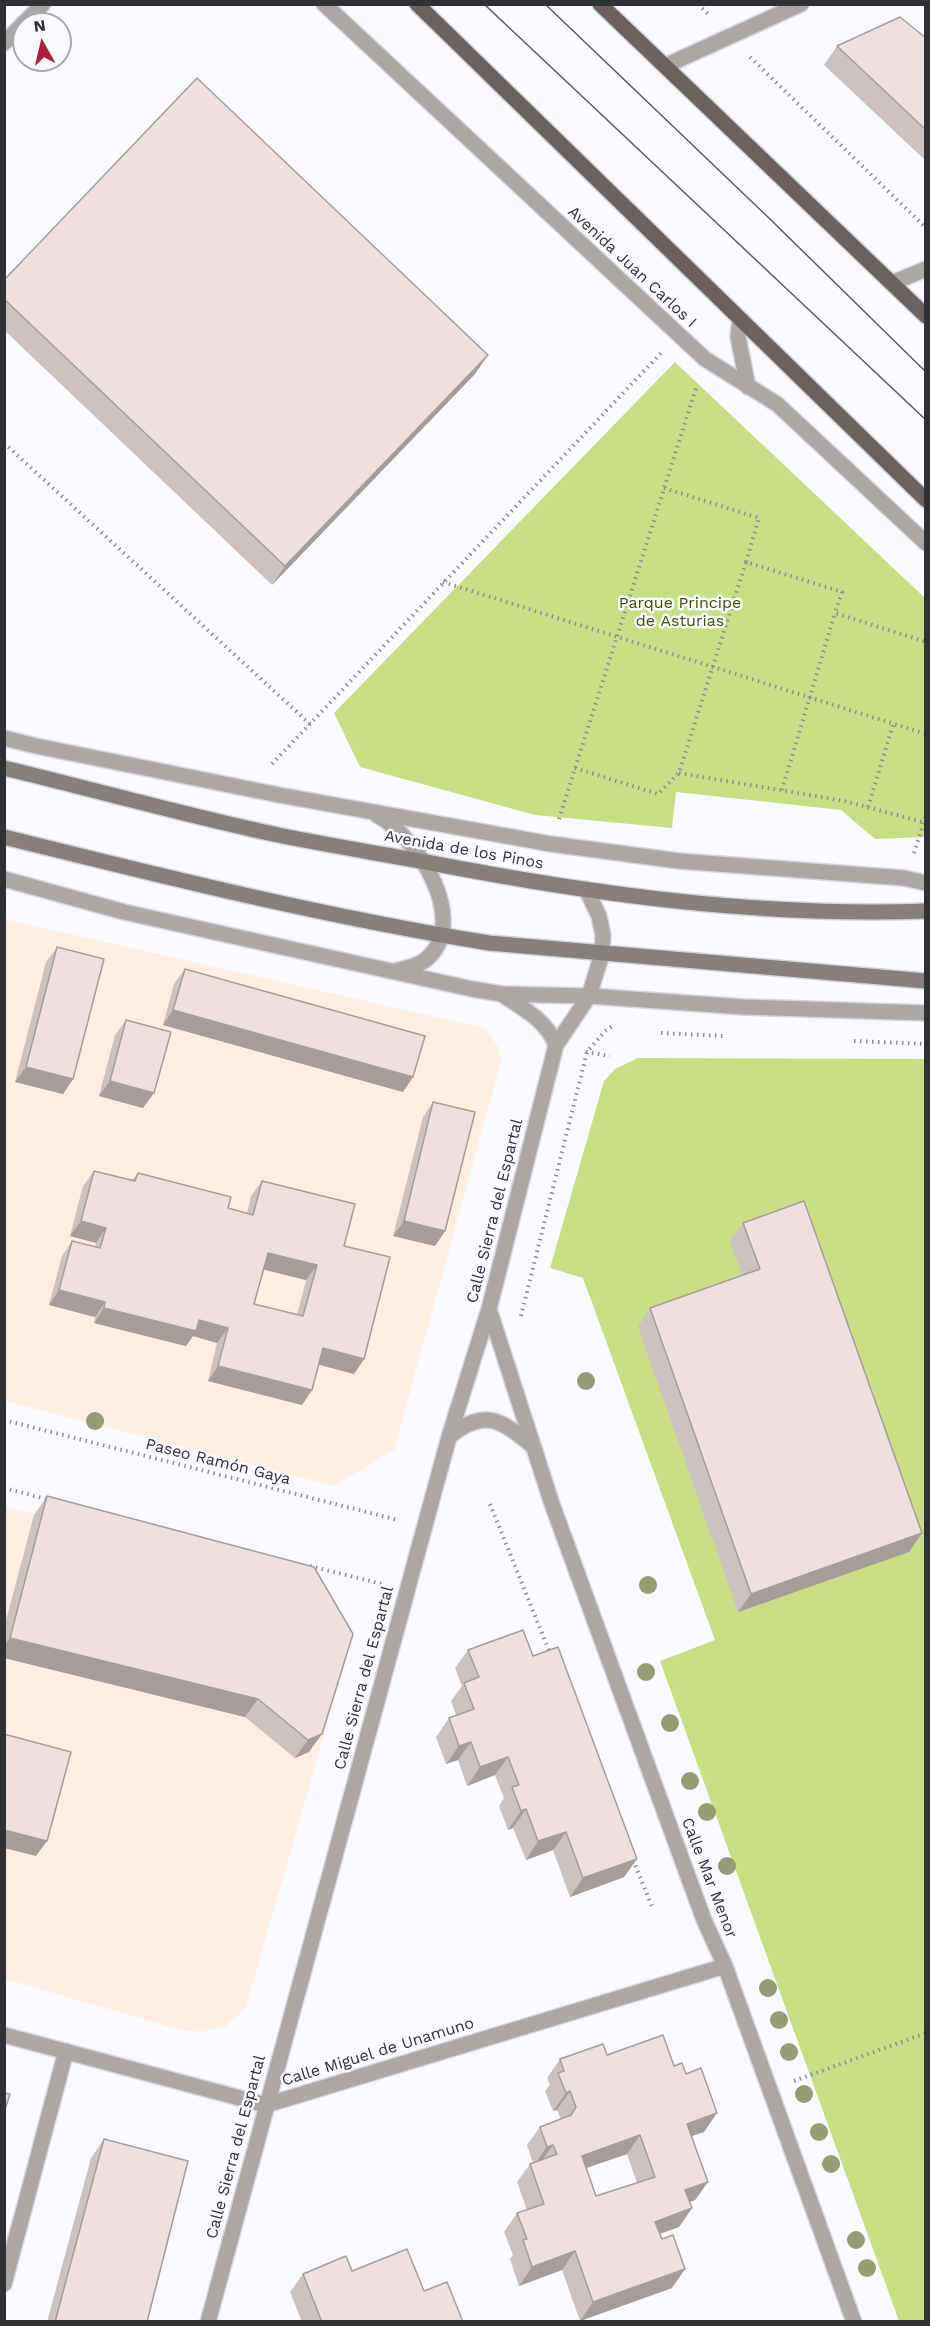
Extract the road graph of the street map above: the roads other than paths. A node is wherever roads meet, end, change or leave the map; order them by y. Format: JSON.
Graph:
{"nodes":[{"id":1,"x":43,"y":4,"type":"edge"},
{"id":2,"x":324,"y":4,"type":"edge"},
{"id":3,"x":417,"y":4,"type":"edge"},
{"id":4,"x":600,"y":4,"type":"edge"},
{"id":5,"x":801,"y":4,"type":"edge"},
{"id":6,"x":4,"y":43,"type":"edge"},
{"id":7,"x":665,"y":66,"type":"junction"},
{"id":8,"x":926,"y":269,"type":"edge"},
{"id":9,"x":892,"y":283,"type":"junction"},
{"id":10,"x":926,"y":316,"type":"edge"},
{"id":11,"x":740,"y":319,"type":"junction"},
{"id":12,"x":748,"y":387,"type":"junction"},
{"id":13,"x":926,"y":500,"type":"edge"},
{"id":14,"x":926,"y":543,"type":"edge"},
{"id":15,"x":4,"y":738,"type":"edge"},
{"id":16,"x":4,"y":768,"type":"edge"},
{"id":17,"x":368,"y":811,"type":"junction"},
{"id":18,"x":4,"y":837,"type":"edge"},
{"id":19,"x":423,"y":862,"type":"junction"},
{"id":20,"x":4,"y":879,"type":"edge"},
{"id":21,"x":926,"y":883,"type":"edge"},
{"id":22,"x":586,"y":890,"type":"junction"},
{"id":23,"x":926,"y":911,"type":"edge"},
{"id":24,"x":441,"y":935,"type":"junction"},
{"id":25,"x":602,"y":954,"type":"junction"},
{"id":26,"x":391,"y":971,"type":"junction"},
{"id":27,"x":926,"y":981,"type":"edge"},
{"id":28,"x":502,"y":994,"type":"junction"},
{"id":29,"x":590,"y":996,"type":"junction"},
{"id":30,"x":926,"y":1012,"type":"edge"},
{"id":31,"x":556,"y":1045,"type":"junction"},
{"id":32,"x":489,"y":1309,"type":"junction"},
{"id":33,"x":450,"y":1437,"type":"junction"},
{"id":34,"x":533,"y":1446,"type":"junction"},
{"id":35,"x":725,"y":1966,"type":"junction"},
{"id":36,"x":4,"y":2036,"type":"edge"},
{"id":37,"x":66,"y":2051,"type":"junction"},
{"id":38,"x":266,"y":2104,"type":"junction"},
{"id":39,"x":10,"y":2245,"type":"edge"},
{"id":40,"x":4,"y":2284,"type":"edge"},
{"id":41,"x":208,"y":2322,"type":"edge"},
{"id":42,"x":854,"y":2322,"type":"edge"}],
"edges":[{"from":1,"to":6,"type":"street"},
{"from":2,"to":12,"type":"street","name":"Avenida Juan Carlos I"},
{"from":3,"to":11,"type":"main road"},
{"from":4,"to":7,"type":"main road"},
{"from":5,"to":7,"type":"street"},
{"from":7,"to":9,"type":"main road"},
{"from":8,"to":9,"type":"street"},
{"from":9,"to":10,"type":"main road"},
{"from":11,"to":12,"type":"street"},
{"from":11,"to":13,"type":"main road"},
{"from":12,"to":14,"type":"street","name":"Avenida Juan Carlos I"},
{"from":15,"to":17,"type":"street","name":"Avenida de los Pinos"},
{"from":16,"to":19,"type":"main road","name":"Avenida de los Pinos"},
{"from":17,"to":19,"type":"street"},
{"from":17,"to":21,"type":"street","name":"Avenida de los Pinos"},
{"from":18,"to":24,"type":"main road"},
{"from":19,"to":22,"type":"main road","name":"Avenida de los Pinos"},
{"from":19,"to":24,"type":"street"},
{"from":20,"to":26,"type":"street"},
{"from":22,"to":23,"type":"main road","name":"Avenida de los Pinos"},
{"from":22,"to":25,"type":"street","name":"Calle Sierra del Espartal"},
{"from":24,"to":25,"type":"main road"},
{"from":24,"to":26,"type":"street"},
{"from":25,"to":27,"type":"main road"},
{"from":25,"to":29,"type":"street","name":"Calle Sierra del Espartal"},
{"from":26,"to":28,"type":"street"},
{"from":28,"to":29,"type":"street"},
{"from":28,"to":31,"type":"street"},
{"from":29,"to":30,"type":"street"},
{"from":29,"to":31,"type":"street","name":"Calle Sierra del Espartal"},
{"from":31,"to":32,"type":"street","name":"Calle Sierra del Espartal"},
{"from":32,"to":33,"type":"street","name":"Calle Sierra del Espartal"},
{"from":32,"to":34,"type":"street","name":"Calle Mar Menor"},
{"from":33,"to":34,"type":"street"},
{"from":33,"to":38,"type":"street","name":"Calle Sierra del Espartal"},
{"from":34,"to":35,"type":"street","name":"Calle Mar Menor"},
{"from":35,"to":38,"type":"street","name":"Calle Miguel de Unamuno"},
{"from":35,"to":42,"type":"street","name":"Calle Mar Menor"},
{"from":36,"to":37,"type":"street","name":"Calle Miguel de Unamuno"},
{"from":37,"to":38,"type":"street","name":"Calle Miguel de Unamuno"},
{"from":37,"to":39,"type":"street"},
{"from":38,"to":41,"type":"street","name":"Calle Sierra del Espartal"},
{"from":39,"to":40,"type":"street"}]}
